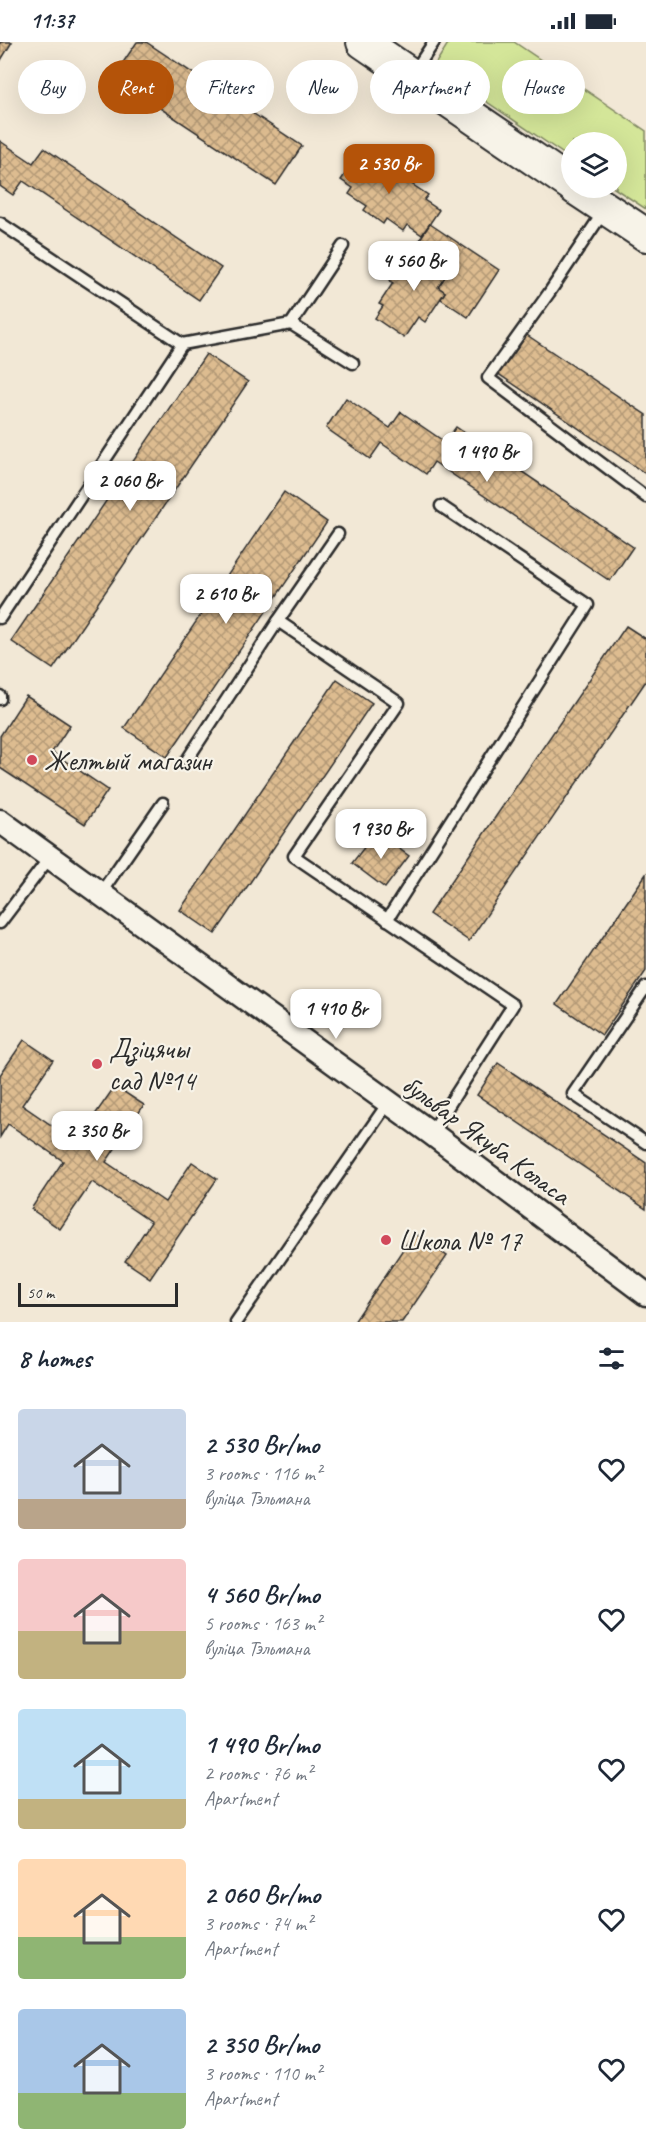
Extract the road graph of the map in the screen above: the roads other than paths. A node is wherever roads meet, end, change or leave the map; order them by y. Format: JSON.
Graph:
{"nodes":[{"id":1,"x":363,"y":42,"type":"edge"},
{"id":2,"x":434,"y":42,"type":"edge"},
{"id":3,"x":390,"y":60,"type":"edge"},
{"id":4,"x":422,"y":60,"type":"edge"},
{"id":5,"x":469,"y":114,"type":"edge"},
{"id":6,"x":561,"y":178,"type":"edge"},
{"id":7,"x":591,"y":198,"type":"edge"},
{"id":8,"x":606,"y":208,"type":"junction"},
{"id":9,"x":0,"y":222,"type":"edge"},
{"id":10,"x":646,"y":236,"type":"edge"},
{"id":11,"x":343,"y":246,"type":"dead end"},
{"id":12,"x":291,"y":324,"type":"junction"},
{"id":13,"x":182,"y":344,"type":"junction"},
{"id":14,"x":353,"y":363,"type":"dead end"},
{"id":15,"x":646,"y":497,"type":"edge"},
{"id":16,"x":441,"y":506,"type":"dead end"},
{"id":17,"x":338,"y":534,"type":"dead end"},
{"id":18,"x":0,"y":618,"type":"edge"},
{"id":19,"x":278,"y":621,"type":"junction"},
{"id":20,"x":187,"y":760,"type":"dead end"},
{"id":21,"x":163,"y":803,"type":"dead end"},
{"id":22,"x":0,"y":821,"type":"edge"},
{"id":23,"x":50,"y":858,"type":"junction"},
{"id":24,"x":100,"y":894,"type":"junction"},
{"id":25,"x":387,"y":920,"type":"junction"},
{"id":26,"x":0,"y":924,"type":"edge"},
{"id":27,"x":646,"y":987,"type":"edge"},
{"id":28,"x":388,"y":1103,"type":"junction"},
{"id":29,"x":430,"y":1133,"type":"junction"},
{"id":30,"x":646,"y":1143,"type":"edge"},
{"id":31,"x":646,"y":1294,"type":"edge"},
{"id":32,"x":236,"y":1322,"type":"edge"}],
"edges":[{"from":1,"to":3,"type":"main road"},
{"from":2,"to":4,"type":"lane"},
{"from":5,"to":6,"type":"main road"},
{"from":7,"to":8,"type":"main road"},
{"from":8,"to":10,"type":"main road"},
{"from":8,"to":15,"type":"lane"},
{"from":9,"to":13,"type":"lane"},
{"from":11,"to":12,"type":"lane"},
{"from":12,"to":13,"type":"lane"},
{"from":12,"to":14,"type":"lane"},
{"from":13,"to":18,"type":"lane"},
{"from":16,"to":25,"type":"lane"},
{"from":17,"to":19,"type":"lane"},
{"from":19,"to":20,"type":"lane"},
{"from":19,"to":25,"type":"lane"},
{"from":21,"to":24,"type":"lane"},
{"from":22,"to":23,"type":"street","name":"бульвар Якуба Коласа"},
{"from":23,"to":24,"type":"street","name":"бульвар Якуба Коласа"},
{"from":23,"to":26,"type":"lane"},
{"from":24,"to":28,"type":"street","name":"бульвар Якуба Коласа"},
{"from":25,"to":29,"type":"lane"},
{"from":27,"to":30,"type":"lane"},
{"from":28,"to":29,"type":"street","name":"бульвар Якуба Коласа"},
{"from":28,"to":32,"type":"lane"},
{"from":29,"to":31,"type":"street","name":"бульвар Якуба Коласа"}]}
